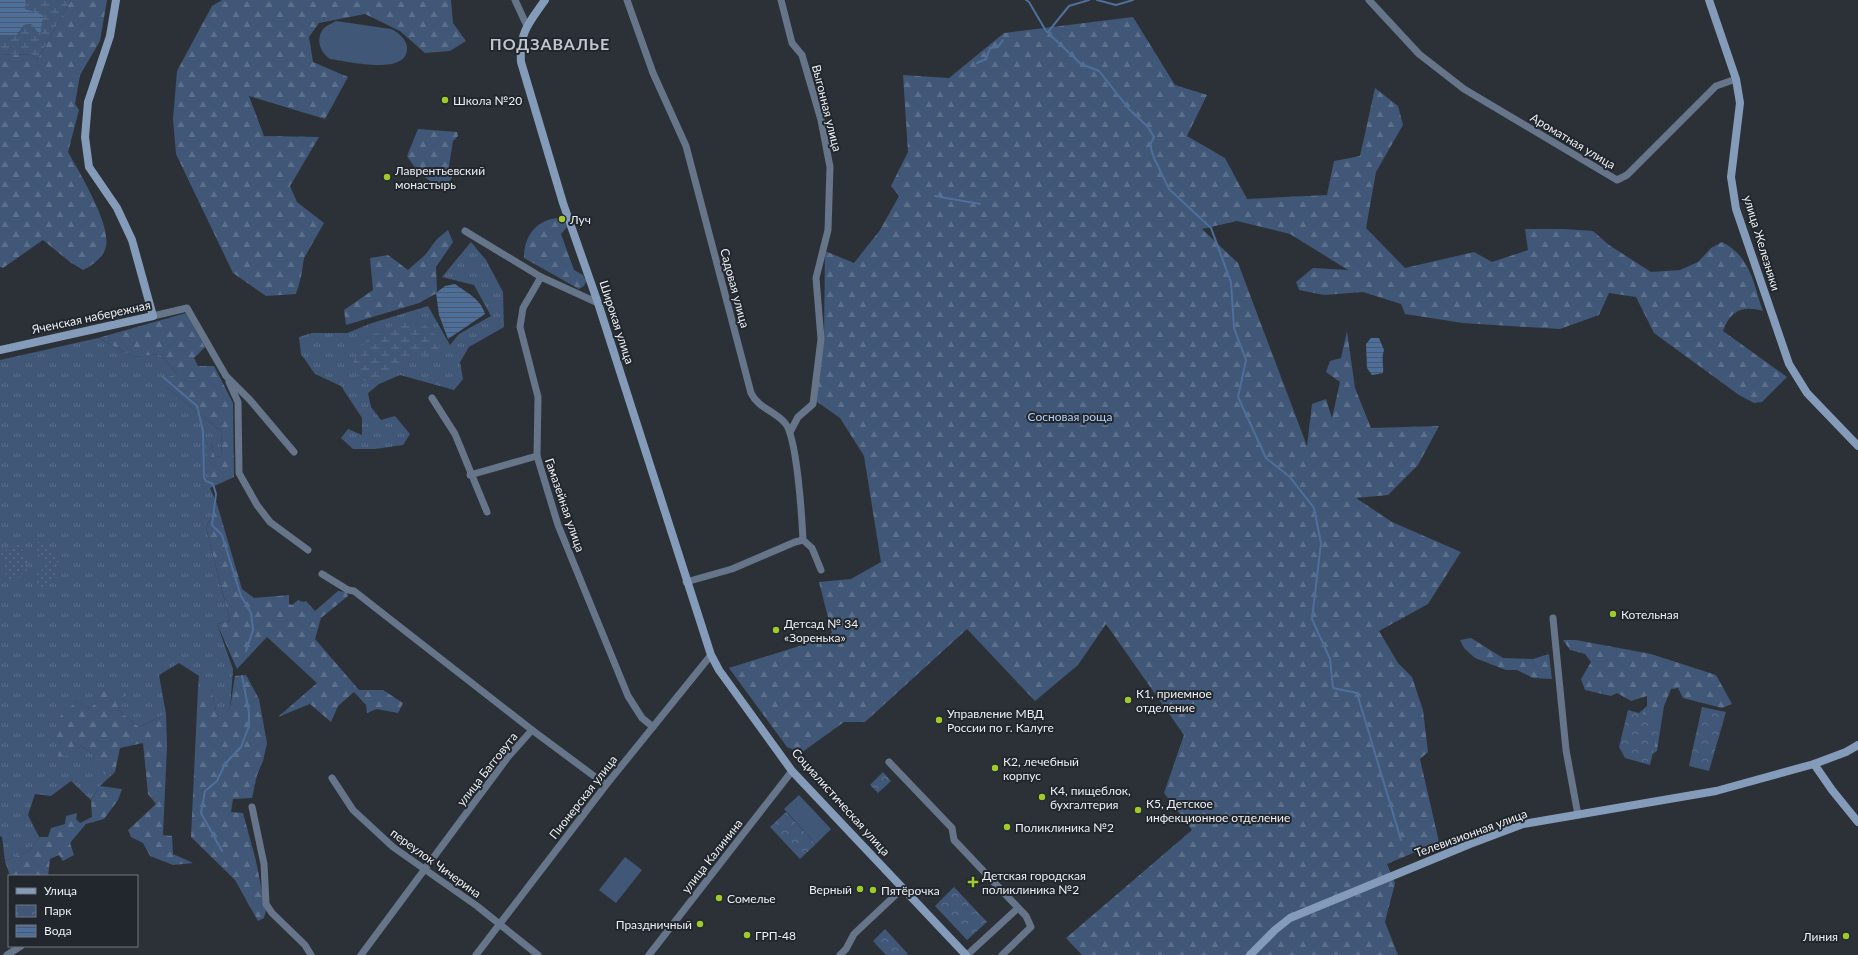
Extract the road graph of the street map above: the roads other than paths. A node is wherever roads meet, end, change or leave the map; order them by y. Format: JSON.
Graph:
{"nodes":[{"id":1,"x":116,"y":0,"type":"edge"},
{"id":2,"x":515,"y":0,"type":"edge"},
{"id":3,"x":544,"y":0,"type":"edge"},
{"id":4,"x":627,"y":0,"type":"edge"},
{"id":5,"x":781,"y":0,"type":"edge"},
{"id":6,"x":1369,"y":0,"type":"edge"},
{"id":7,"x":1709,"y":0,"type":"edge"},
{"id":8,"x":527,"y":26,"type":"junction"},
{"id":9,"x":1736,"y":79,"type":"junction"},
{"id":10,"x":465,"y":231,"type":"dead end"},
{"id":11,"x":541,"y":277,"type":"junction"},
{"id":12,"x":598,"y":303,"type":"junction"},
{"id":13,"x":153,"y":316,"type":"junction"},
{"id":14,"x":0,"y":350,"type":"edge"},
{"id":15,"x":226,"y":376,"type":"junction"},
{"id":16,"x":432,"y":398,"type":"dead end"},
{"id":17,"x":790,"y":432,"type":"junction"},
{"id":18,"x":1858,"y":446,"type":"edge"},
{"id":19,"x":294,"y":452,"type":"dead end"},
{"id":20,"x":537,"y":456,"type":"junction"},
{"id":21,"x":470,"y":475,"type":"junction"},
{"id":22,"x":487,"y":512,"type":"dead end"},
{"id":23,"x":804,"y":540,"type":"junction"},
{"id":24,"x":308,"y":550,"type":"dead end"},
{"id":25,"x":821,"y":570,"type":"dead end"},
{"id":26,"x":322,"y":574,"type":"dead end"},
{"id":27,"x":686,"y":582,"type":"junction"},
{"id":28,"x":1552,"y":618,"type":"dead end"},
{"id":29,"x":711,"y":655,"type":"junction"},
{"id":30,"x":653,"y":727,"type":"junction"},
{"id":31,"x":532,"y":730,"type":"junction"},
{"id":32,"x":1858,"y":745,"type":"edge"},
{"id":33,"x":889,"y":762,"type":"dead end"},
{"id":34,"x":1814,"y":764,"type":"junction"},
{"id":35,"x":792,"y":771,"type":"junction"},
{"id":36,"x":332,"y":778,"type":"dead end"},
{"id":37,"x":606,"y":785,"type":"junction"},
{"id":38,"x":252,"y":806,"type":"dead end"},
{"id":39,"x":1578,"y":815,"type":"junction"},
{"id":40,"x":1858,"y":822,"type":"edge"},
{"id":41,"x":424,"y":868,"type":"junction"},
{"id":42,"x":903,"y":888,"type":"junction"},
{"id":43,"x":1018,"y":908,"type":"junction"},
{"id":44,"x":500,"y":925,"type":"junction"},
{"id":45,"x":19,"y":947,"type":"edge"},
{"id":46,"x":6,"y":955,"type":"edge"},
{"id":47,"x":311,"y":955,"type":"edge"},
{"id":48,"x":360,"y":955,"type":"edge"},
{"id":49,"x":476,"y":955,"type":"edge"},
{"id":50,"x":538,"y":955,"type":"edge"},
{"id":51,"x":649,"y":955,"type":"edge"},
{"id":52,"x":840,"y":955,"type":"edge"},
{"id":53,"x":967,"y":955,"type":"edge"},
{"id":54,"x":1002,"y":955,"type":"edge"},
{"id":55,"x":1250,"y":955,"type":"edge"}],
"edges":[{"from":1,"to":13,"type":"street"},
{"from":2,"to":8,"type":"street"},
{"from":3,"to":8,"type":"street","name":"Широкая улица"},
{"from":4,"to":17,"type":"street","name":"Садовая улица"},
{"from":5,"to":17,"type":"street","name":"Выгонная улица"},
{"from":6,"to":9,"type":"street","name":"Ароматная улица"},
{"from":7,"to":9,"type":"street","name":"улица Железняки"},
{"from":8,"to":12,"type":"street","name":"Широкая улица"},
{"from":9,"to":18,"type":"street","name":"улица Железняки"},
{"from":10,"to":11,"type":"street"},
{"from":11,"to":12,"type":"street"},
{"from":11,"to":20,"type":"street","name":"Гамазейная улица"},
{"from":12,"to":27,"type":"street","name":"Широкая улица"},
{"from":13,"to":14,"type":"street","name":"Яченская набережная"},
{"from":13,"to":15,"type":"street","name":"Яченская набережная"},
{"from":15,"to":19,"type":"street"},
{"from":15,"to":24,"type":"street"},
{"from":16,"to":21,"type":"street"},
{"from":17,"to":23,"type":"street"},
{"from":20,"to":21,"type":"street"},
{"from":20,"to":30,"type":"street","name":"Гамазейная улица"},
{"from":21,"to":22,"type":"street"},
{"from":23,"to":25,"type":"street"},
{"from":23,"to":27,"type":"street"},
{"from":26,"to":31,"type":"street","name":"улица Багговута"},
{"from":27,"to":29,"type":"street","name":"Широкая улица"},
{"from":28,"to":39,"type":"street"},
{"from":29,"to":30,"type":"street","name":"Пионерская улица"},
{"from":29,"to":35,"type":"street","name":"Социалистическая улица"},
{"from":30,"to":37,"type":"street","name":"Пионерская улица"},
{"from":31,"to":37,"type":"street"},
{"from":31,"to":41,"type":"street","name":"улица Багговута"},
{"from":32,"to":34,"type":"street"},
{"from":33,"to":43,"type":"street"},
{"from":34,"to":39,"type":"street","name":"Телевизионная улица"},
{"from":34,"to":40,"type":"street"},
{"from":35,"to":42,"type":"street","name":"Социалистическая улица"},
{"from":35,"to":51,"type":"street","name":"улица Калинина"},
{"from":36,"to":41,"type":"street","name":"переулок Чичерина"},
{"from":37,"to":44,"type":"street","name":"Пионерская улица"},
{"from":38,"to":47,"type":"street"},
{"from":39,"to":55,"type":"street","name":"Телевизионная улица"},
{"from":41,"to":44,"type":"street","name":"переулок Чичерина"},
{"from":41,"to":48,"type":"street","name":"улица Багговута"},
{"from":42,"to":52,"type":"street"},
{"from":42,"to":53,"type":"street","name":"Социалистическая улица"},
{"from":43,"to":53,"type":"street"},
{"from":43,"to":54,"type":"street"},
{"from":44,"to":49,"type":"street","name":"Пионерская улица"},
{"from":44,"to":50,"type":"street","name":"переулок Чичерина"},
{"from":45,"to":46,"type":"street"}]}
